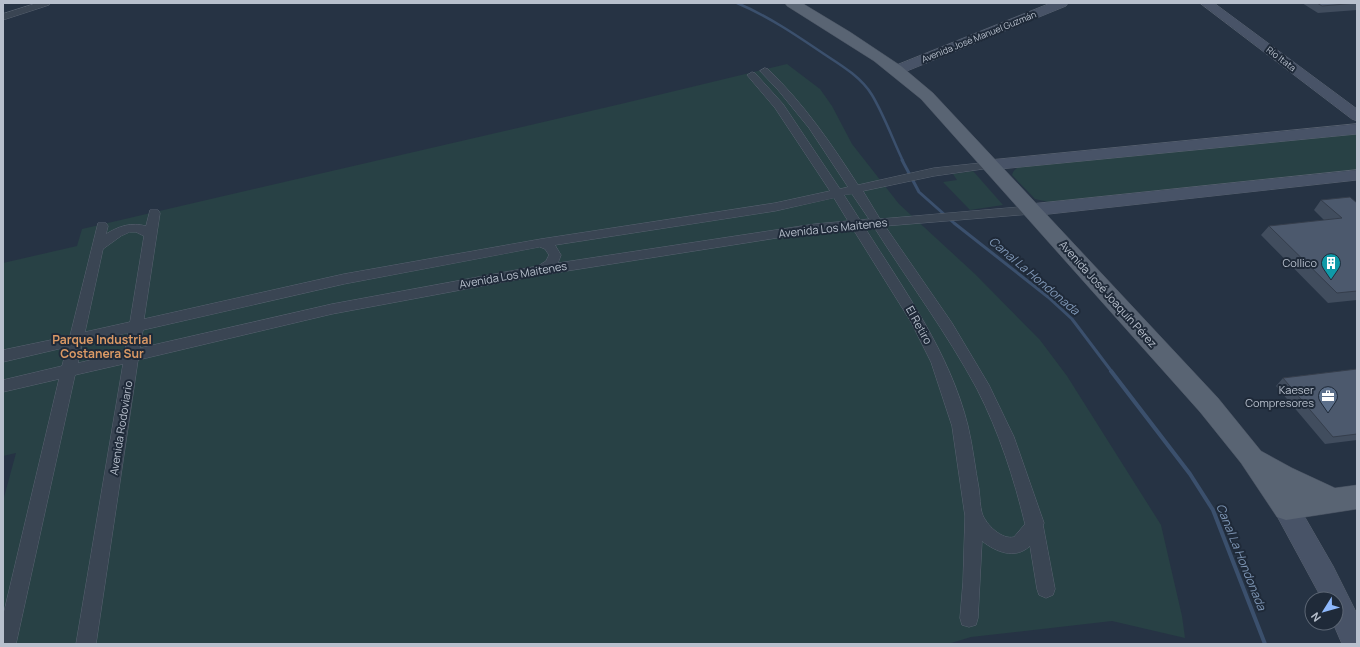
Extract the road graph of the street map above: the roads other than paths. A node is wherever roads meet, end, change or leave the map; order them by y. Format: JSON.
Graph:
{"nodes":[{"id":1,"x":45,"y":3,"type":"edge"},
{"id":2,"x":792,"y":3,"type":"edge"},
{"id":3,"x":1062,"y":3,"type":"edge"},
{"id":4,"x":1206,"y":3,"type":"edge"},
{"id":5,"x":4,"y":14,"type":"edge"},
{"id":6,"x":897,"y":70,"type":"junction"},
{"id":7,"x":765,"y":71,"type":"dead end"},
{"id":8,"x":777,"y":82,"type":"junction"},
{"id":9,"x":1357,"y":116,"type":"edge"},
{"id":10,"x":1357,"y":130,"type":"edge"},
{"id":11,"x":990,"y":165,"type":"junction"},
{"id":12,"x":1357,"y":175,"type":"edge"},
{"id":13,"x":856,"y":190,"type":"junction"},
{"id":14,"x":838,"y":195,"type":"junction"},
{"id":15,"x":1031,"y":210,"type":"junction"},
{"id":16,"x":154,"y":213,"type":"dead end"},
{"id":17,"x":877,"y":222,"type":"junction"},
{"id":18,"x":856,"y":224,"type":"junction"},
{"id":19,"x":102,"y":226,"type":"dead end"},
{"id":20,"x":151,"y":235,"type":"junction"},
{"id":21,"x":541,"y":243,"type":"junction"},
{"id":22,"x":98,"y":247,"type":"junction"},
{"id":23,"x":541,"y":270,"type":"junction"},
{"id":24,"x":137,"y":325,"type":"junction"},
{"id":25,"x":76,"y":339,"type":"junction"},
{"id":26,"x":3,"y":356,"type":"edge"},
{"id":27,"x":132,"y":356,"type":"junction"},
{"id":28,"x":68,"y":371,"type":"junction"},
{"id":29,"x":3,"y":386,"type":"edge"},
{"id":30,"x":1250,"y":455,"type":"junction"},
{"id":31,"x":1345,"y":499,"type":"edge"},
{"id":32,"x":1286,"y":508,"type":"junction"},
{"id":33,"x":974,"y":516,"type":"junction"},
{"id":34,"x":1035,"y":523,"type":"junction"},
{"id":35,"x":1046,"y":589,"type":"dead end"},
{"id":36,"x":969,"y":618,"type":"dead end"},
{"id":37,"x":6,"y":644,"type":"edge"},
{"id":38,"x":86,"y":644,"type":"edge"},
{"id":39,"x":1356,"y":644,"type":"edge"}],
"edges":[{"from":1,"to":5,"type":"street"},
{"from":2,"to":6,"type":"main road","name":"Avenida José Joaquín Pérez"},
{"from":3,"to":6,"type":"street","name":"Avenida José Manuel Guzmán"},
{"from":4,"to":9,"type":"street","name":"Río Itata"},
{"from":6,"to":11,"type":"main road","name":"Avenida José Joaquín Pérez"},
{"from":7,"to":8,"type":"street","name":"El Retiro"},
{"from":8,"to":13,"type":"street","name":"El Retiro"},
{"from":8,"to":14,"type":"street","name":"El Retiro"},
{"from":10,"to":11,"type":"street"},
{"from":11,"to":13,"type":"street"},
{"from":11,"to":15,"type":"main road","name":"Avenida José Joaquín Pérez"},
{"from":12,"to":15,"type":"street"},
{"from":13,"to":14,"type":"street"},
{"from":13,"to":17,"type":"street","name":"El Retiro"},
{"from":14,"to":18,"type":"street","name":"El Retiro"},
{"from":14,"to":21,"type":"street"},
{"from":15,"to":17,"type":"street","name":"Avenida Los Maitenes"},
{"from":15,"to":30,"type":"main road","name":"Avenida José Joaquín Pérez"},
{"from":16,"to":20,"type":"street","name":"Avenida Rodoviario"},
{"from":17,"to":18,"type":"street","name":"Avenida Los Maitenes"},
{"from":17,"to":34,"type":"street","name":"El Retiro"},
{"from":18,"to":23,"type":"street","name":"Avenida Los Maitenes"},
{"from":18,"to":33,"type":"street","name":"El Retiro"},
{"from":19,"to":22,"type":"street"},
{"from":20,"to":22,"type":"street"},
{"from":20,"to":24,"type":"street","name":"Avenida Rodoviario"},
{"from":21,"to":23,"type":"street"},
{"from":21,"to":24,"type":"street"},
{"from":22,"to":25,"type":"street"},
{"from":23,"to":27,"type":"street","name":"Avenida Los Maitenes"},
{"from":24,"to":25,"type":"street"},
{"from":24,"to":27,"type":"street","name":"Avenida Rodoviario"},
{"from":25,"to":26,"type":"street"},
{"from":25,"to":28,"type":"street"},
{"from":27,"to":28,"type":"street","name":"Avenida Los Maitenes"},
{"from":27,"to":38,"type":"street","name":"Avenida Rodoviario"},
{"from":28,"to":29,"type":"street","name":"Avenida Los Maitenes"},
{"from":28,"to":37,"type":"street"},
{"from":30,"to":31,"type":"main road"},
{"from":30,"to":32,"type":"main road","name":"Avenida José Joaquín Pérez"},
{"from":31,"to":32,"type":"main road"},
{"from":32,"to":39,"type":"street","name":"Avenida José Joaquín Pérez"},
{"from":33,"to":34,"type":"street"},
{"from":33,"to":36,"type":"street","name":"El Retiro"},
{"from":34,"to":35,"type":"street","name":"El Retiro"}]}
